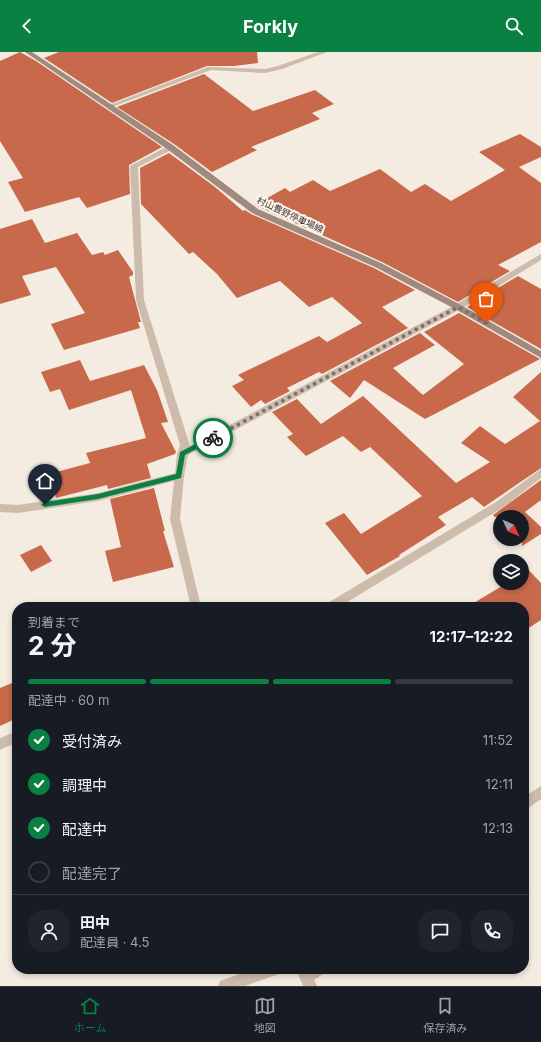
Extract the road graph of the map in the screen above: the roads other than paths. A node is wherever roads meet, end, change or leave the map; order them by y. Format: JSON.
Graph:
{"nodes":[{"id":1,"x":28,"y":52,"type":"edge"},
{"id":2,"x":324,"y":52,"type":"edge"},
{"id":3,"x":110,"y":106,"type":"junction"},
{"id":4,"x":170,"y":147,"type":"junction"},
{"id":5,"x":541,"y":257,"type":"edge"},
{"id":6,"x":458,"y":307,"type":"junction"},
{"id":7,"x":541,"y":355,"type":"edge"},
{"id":8,"x":182,"y":454,"type":"junction"},
{"id":9,"x":541,"y":473,"type":"edge"},
{"id":10,"x":179,"y":476,"type":"junction"},
{"id":11,"x":0,"y":508,"type":"edge"},
{"id":12,"x":195,"y":602,"type":"edge"},
{"id":13,"x":338,"y":602,"type":"edge"},
{"id":14,"x":12,"y":738,"type":"edge"},
{"id":15,"x":0,"y":744,"type":"edge"},
{"id":16,"x":541,"y":792,"type":"edge"},
{"id":17,"x":529,"y":801,"type":"edge"},
{"id":18,"x":260,"y":974,"type":"edge"},
{"id":19,"x":225,"y":986,"type":"edge"}],
"edges":[{"from":1,"to":3,"type":"main road","name":"村山豊野停車場線"},
{"from":2,"to":3,"type":"street"},
{"from":3,"to":4,"type":"main road","name":"村山豊野停車場線"},
{"from":4,"to":6,"type":"main road","name":"村山豊野停車場線"},
{"from":4,"to":8,"type":"street"},
{"from":5,"to":6,"type":"street"},
{"from":6,"to":7,"type":"main road","name":"村山豊野停車場線"},
{"from":6,"to":8,"type":"street"},
{"from":8,"to":10,"type":"street"},
{"from":9,"to":13,"type":"street"},
{"from":10,"to":11,"type":"street"},
{"from":10,"to":12,"type":"street"},
{"from":14,"to":15,"type":"street"},
{"from":16,"to":17,"type":"street"},
{"from":18,"to":19,"type":"street"}]}
